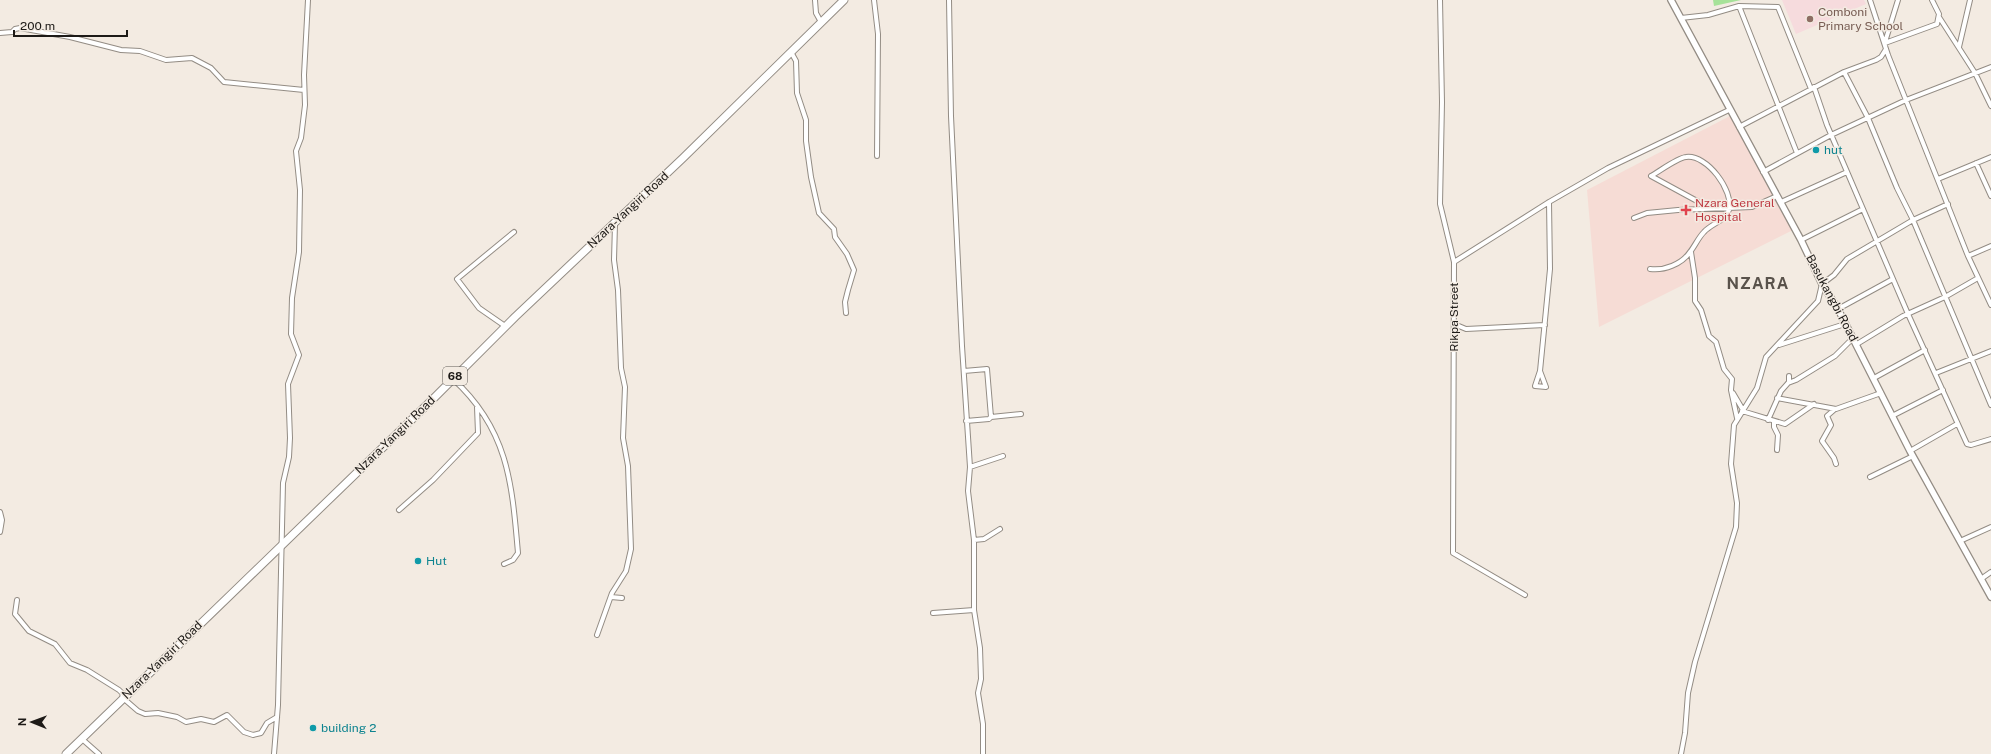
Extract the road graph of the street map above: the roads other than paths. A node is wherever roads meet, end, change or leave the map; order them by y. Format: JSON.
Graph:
{"nodes":[{"id":1,"x":308,"y":0,"type":"edge"},
{"id":2,"x":815,"y":0,"type":"edge"},
{"id":3,"x":844,"y":0,"type":"edge"},
{"id":4,"x":874,"y":0,"type":"edge"},
{"id":5,"x":949,"y":0,"type":"edge"},
{"id":6,"x":1440,"y":0,"type":"edge"},
{"id":7,"x":1671,"y":0,"type":"edge"},
{"id":8,"x":1870,"y":0,"type":"edge"},
{"id":9,"x":1898,"y":0,"type":"edge"},
{"id":10,"x":1932,"y":0,"type":"edge"},
{"id":11,"x":1970,"y":0,"type":"edge"},
{"id":12,"x":1739,"y":6,"type":"junction"},
{"id":13,"x":1682,"y":18,"type":"junction"},
{"id":14,"x":1939,"y":18,"type":"junction"},
{"id":15,"x":821,"y":22,"type":"junction"},
{"id":16,"x":0,"y":33,"type":"edge"},
{"id":17,"x":1885,"y":43,"type":"junction"},
{"id":18,"x":1959,"y":47,"type":"junction"},
{"id":19,"x":1886,"y":48,"type":"junction"},
{"id":20,"x":791,"y":52,"type":"junction"},
{"id":21,"x":1991,"y":67,"type":"edge"},
{"id":22,"x":1844,"y":72,"type":"junction"},
{"id":23,"x":1975,"y":73,"type":"junction"},
{"id":24,"x":1812,"y":88,"type":"junction"},
{"id":25,"x":304,"y":90,"type":"junction"},
{"id":26,"x":1906,"y":100,"type":"junction"},
{"id":27,"x":1779,"y":106,"type":"junction"},
{"id":28,"x":1991,"y":106,"type":"edge"},
{"id":29,"x":1729,"y":110,"type":"junction"},
{"id":30,"x":1868,"y":118,"type":"junction"},
{"id":31,"x":1739,"y":127,"type":"junction"},
{"id":32,"x":1831,"y":135,"type":"junction"},
{"id":33,"x":1797,"y":153,"type":"junction"},
{"id":34,"x":877,"y":156,"type":"dead end"},
{"id":35,"x":1991,"y":157,"type":"edge"},
{"id":36,"x":1976,"y":163,"type":"junction"},
{"id":37,"x":1763,"y":172,"type":"junction"},
{"id":38,"x":1847,"y":172,"type":"junction"},
{"id":39,"x":1938,"y":179,"type":"junction"},
{"id":40,"x":1777,"y":196,"type":"junction"},
{"id":41,"x":1991,"y":196,"type":"edge"},
{"id":42,"x":1549,"y":202,"type":"junction"},
{"id":43,"x":1697,"y":202,"type":"dead end"},
{"id":44,"x":1781,"y":202,"type":"junction"},
{"id":45,"x":1948,"y":204,"type":"junction"},
{"id":46,"x":1863,"y":208,"type":"junction"},
{"id":47,"x":1729,"y":209,"type":"junction"},
{"id":48,"x":1634,"y":218,"type":"dead end"},
{"id":49,"x":1913,"y":220,"type":"junction"},
{"id":50,"x":615,"y":222,"type":"junction"},
{"id":51,"x":514,"y":232,"type":"dead end"},
{"id":52,"x":1801,"y":240,"type":"junction"},
{"id":53,"x":1877,"y":241,"type":"junction"},
{"id":54,"x":1991,"y":246,"type":"edge"},
{"id":55,"x":1691,"y":252,"type":"junction"},
{"id":56,"x":1968,"y":256,"type":"junction"},
{"id":57,"x":1454,"y":262,"type":"junction"},
{"id":58,"x":1650,"y":269,"type":"dead end"},
{"id":59,"x":1978,"y":278,"type":"junction"},
{"id":60,"x":1893,"y":279,"type":"junction"},
{"id":61,"x":1822,"y":284,"type":"junction"},
{"id":62,"x":1945,"y":297,"type":"junction"},
{"id":63,"x":1991,"y":305,"type":"edge"},
{"id":64,"x":1838,"y":308,"type":"junction"},
{"id":65,"x":846,"y":313,"type":"dead end"},
{"id":66,"x":1908,"y":314,"type":"junction"},
{"id":67,"x":1454,"y":324,"type":"junction"},
{"id":68,"x":1845,"y":324,"type":"junction"},
{"id":69,"x":1545,"y":325,"type":"junction"},
{"id":70,"x":505,"y":326,"type":"junction"},
{"id":71,"x":1853,"y":338,"type":"junction"},
{"id":72,"x":1857,"y":344,"type":"junction"},
{"id":73,"x":1779,"y":346,"type":"junction"},
{"id":74,"x":1925,"y":350,"type":"junction"},
{"id":75,"x":1991,"y":351,"type":"edge"},
{"id":76,"x":1973,"y":358,"type":"junction"},
{"id":77,"x":964,"y":371,"type":"junction"},
{"id":78,"x":1540,"y":371,"type":"dead end"},
{"id":79,"x":1936,"y":374,"type":"junction"},
{"id":80,"x":1789,"y":376,"type":"dead end"},
{"id":81,"x":1874,"y":378,"type":"junction"},
{"id":82,"x":452,"y":379,"type":"junction"},
{"id":83,"x":1788,"y":383,"type":"junction"},
{"id":84,"x":1731,"y":390,"type":"junction"},
{"id":85,"x":1943,"y":390,"type":"junction"},
{"id":86,"x":1881,"y":393,"type":"junction"},
{"id":87,"x":1777,"y":398,"type":"junction"},
{"id":88,"x":1814,"y":404,"type":"junction"},
{"id":89,"x":1991,"y":405,"type":"edge"},
{"id":90,"x":477,"y":407,"type":"junction"},
{"id":91,"x":1836,"y":409,"type":"junction"},
{"id":92,"x":1742,"y":411,"type":"junction"},
{"id":93,"x":1021,"y":414,"type":"dead end"},
{"id":94,"x":1892,"y":416,"type":"junction"},
{"id":95,"x":992,"y":417,"type":"junction"},
{"id":96,"x":1737,"y":418,"type":"junction"},
{"id":97,"x":966,"y":420,"type":"junction"},
{"id":98,"x":1768,"y":420,"type":"junction"},
{"id":99,"x":1774,"y":422,"type":"junction"},
{"id":100,"x":1957,"y":424,"type":"junction"},
{"id":101,"x":1991,"y":439,"type":"edge"},
{"id":102,"x":1778,"y":450,"type":"dead end"},
{"id":103,"x":1911,"y":454,"type":"junction"},
{"id":104,"x":1003,"y":456,"type":"dead end"},
{"id":105,"x":1836,"y":464,"type":"dead end"},
{"id":106,"x":970,"y":467,"type":"junction"},
{"id":107,"x":1870,"y":478,"type":"dead end"},
{"id":108,"x":399,"y":510,"type":"dead end"},
{"id":109,"x":0,"y":512,"type":"edge"},
{"id":110,"x":0,"y":524,"type":"edge"},
{"id":111,"x":1991,"y":527,"type":"edge"},
{"id":112,"x":1000,"y":529,"type":"dead end"},
{"id":113,"x":0,"y":532,"type":"edge"},
{"id":114,"x":974,"y":540,"type":"junction"},
{"id":115,"x":1960,"y":541,"type":"junction"},
{"id":116,"x":281,"y":545,"type":"junction"},
{"id":117,"x":504,"y":564,"type":"dead end"},
{"id":118,"x":1991,"y":572,"type":"edge"},
{"id":119,"x":1981,"y":579,"type":"junction"},
{"id":120,"x":1525,"y":595,"type":"dead end"},
{"id":121,"x":611,"y":597,"type":"junction"},
{"id":122,"x":1991,"y":597,"type":"edge"},
{"id":123,"x":622,"y":598,"type":"dead end"},
{"id":124,"x":17,"y":600,"type":"dead end"},
{"id":125,"x":974,"y":610,"type":"junction"},
{"id":126,"x":933,"y":613,"type":"dead end"},
{"id":127,"x":597,"y":635,"type":"dead end"},
{"id":128,"x":123,"y":698,"type":"junction"},
{"id":129,"x":277,"y":717,"type":"junction"},
{"id":130,"x":82,"y":739,"type":"junction"},
{"id":131,"x":66,"y":754,"type":"edge"},
{"id":132,"x":99,"y":754,"type":"edge"},
{"id":133,"x":274,"y":754,"type":"edge"},
{"id":134,"x":983,"y":754,"type":"edge"},
{"id":135,"x":1681,"y":754,"type":"edge"}],
"edges":[{"from":1,"to":25,"type":"street"},
{"from":2,"to":15,"type":"street"},
{"from":3,"to":15,"type":"main road","name":"Nzara-Yangiri Road","number":"68"},
{"from":4,"to":34,"type":"street"},
{"from":5,"to":77,"type":"street"},
{"from":6,"to":57,"type":"street","name":"Rikpa Street"},
{"from":7,"to":13,"type":"street","name":"Basukangbi Road"},
{"from":8,"to":17,"type":"street"},
{"from":9,"to":17,"type":"street"},
{"from":10,"to":14,"type":"street"},
{"from":11,"to":18,"type":"street"},
{"from":12,"to":13,"type":"street"},
{"from":12,"to":24,"type":"street"},
{"from":12,"to":27,"type":"street"},
{"from":13,"to":29,"type":"street","name":"Basukangbi Road"},
{"from":14,"to":17,"type":"street"},
{"from":14,"to":18,"type":"street"},
{"from":15,"to":20,"type":"main road","name":"Nzara-Yangiri Road","number":"68"},
{"from":16,"to":25,"type":"street"},
{"from":17,"to":19,"type":"street"},
{"from":18,"to":23,"type":"street"},
{"from":19,"to":22,"type":"street"},
{"from":19,"to":26,"type":"street"},
{"from":20,"to":50,"type":"main road","name":"Nzara-Yangiri Road","number":"68"},
{"from":20,"to":65,"type":"street"},
{"from":21,"to":23,"type":"street"},
{"from":22,"to":24,"type":"street"},
{"from":22,"to":30,"type":"street"},
{"from":23,"to":26,"type":"street"},
{"from":23,"to":28,"type":"street"},
{"from":24,"to":27,"type":"street"},
{"from":24,"to":32,"type":"street"},
{"from":25,"to":116,"type":"street"},
{"from":26,"to":30,"type":"street"},
{"from":26,"to":39,"type":"street"},
{"from":27,"to":31,"type":"street"},
{"from":27,"to":33,"type":"street"},
{"from":29,"to":31,"type":"street","name":"Basukangbi Road"},
{"from":29,"to":42,"type":"street"},
{"from":30,"to":32,"type":"street"},
{"from":30,"to":49,"type":"street"},
{"from":31,"to":37,"type":"street","name":"Basukangbi Road"},
{"from":32,"to":33,"type":"street"},
{"from":32,"to":38,"type":"street"},
{"from":33,"to":37,"type":"street"},
{"from":35,"to":36,"type":"street"},
{"from":36,"to":39,"type":"street"},
{"from":36,"to":41,"type":"street"},
{"from":37,"to":40,"type":"street","name":"Basukangbi Road"},
{"from":38,"to":44,"type":"street"},
{"from":38,"to":46,"type":"street"},
{"from":39,"to":45,"type":"street"},
{"from":40,"to":44,"type":"street","name":"Basukangbi Road"},
{"from":40,"to":47,"type":"street"},
{"from":42,"to":57,"type":"street"},
{"from":42,"to":69,"type":"street"},
{"from":43,"to":47,"type":"street"},
{"from":44,"to":52,"type":"street","name":"Basukangbi Road"},
{"from":45,"to":49,"type":"street"},
{"from":45,"to":56,"type":"street"},
{"from":46,"to":52,"type":"street"},
{"from":46,"to":53,"type":"street"},
{"from":47,"to":48,"type":"street"},
{"from":47,"to":55,"type":"street"},
{"from":49,"to":53,"type":"street"},
{"from":49,"to":62,"type":"street"},
{"from":50,"to":70,"type":"main road","name":"Nzara-Yangiri Road","number":"68"},
{"from":50,"to":121,"type":"street"},
{"from":51,"to":70,"type":"street"},
{"from":52,"to":61,"type":"street","name":"Basukangbi Road"},
{"from":53,"to":60,"type":"street"},
{"from":53,"to":61,"type":"street"},
{"from":54,"to":56,"type":"street"},
{"from":55,"to":58,"type":"street"},
{"from":55,"to":84,"type":"street"},
{"from":56,"to":59,"type":"street"},
{"from":57,"to":67,"type":"street","name":"Rikpa Street"},
{"from":59,"to":62,"type":"street"},
{"from":59,"to":63,"type":"street"},
{"from":60,"to":64,"type":"street"},
{"from":60,"to":66,"type":"street"},
{"from":61,"to":64,"type":"street","name":"Basukangbi Road"},
{"from":61,"to":73,"type":"street"},
{"from":62,"to":66,"type":"street"},
{"from":62,"to":76,"type":"street"},
{"from":64,"to":68,"type":"street","name":"Basukangbi Road"},
{"from":66,"to":72,"type":"street"},
{"from":66,"to":74,"type":"street"},
{"from":67,"to":69,"type":"street"},
{"from":67,"to":120,"type":"street","name":"Rikpa Street"},
{"from":68,"to":71,"type":"street","name":"Basukangbi Road"},
{"from":68,"to":73,"type":"street"},
{"from":69,"to":78,"type":"street"},
{"from":70,"to":82,"type":"main road","name":"Nzara-Yangiri Road","number":"68"},
{"from":71,"to":72,"type":"street","name":"Basukangbi Road"},
{"from":71,"to":83,"type":"street"},
{"from":72,"to":81,"type":"street","name":"Basukangbi Road"},
{"from":73,"to":92,"type":"street"},
{"from":74,"to":79,"type":"street"},
{"from":74,"to":81,"type":"street"},
{"from":75,"to":76,"type":"street"},
{"from":76,"to":79,"type":"street"},
{"from":76,"to":89,"type":"street"},
{"from":77,"to":95,"type":"street"},
{"from":77,"to":97,"type":"street"},
{"from":79,"to":85,"type":"street"},
{"from":80,"to":83,"type":"street"},
{"from":81,"to":86,"type":"street","name":"Basukangbi Road"},
{"from":82,"to":90,"type":"street"},
{"from":82,"to":116,"type":"main road","name":"Nzara-Yangiri Road","number":"68"},
{"from":83,"to":87,"type":"street"},
{"from":84,"to":92,"type":"street"},
{"from":84,"to":96,"type":"street"},
{"from":85,"to":94,"type":"street"},
{"from":85,"to":100,"type":"street"},
{"from":86,"to":91,"type":"street"},
{"from":86,"to":94,"type":"street","name":"Basukangbi Road"},
{"from":87,"to":88,"type":"street"},
{"from":87,"to":98,"type":"street"},
{"from":88,"to":91,"type":"street"},
{"from":88,"to":99,"type":"street"},
{"from":90,"to":108,"type":"street"},
{"from":90,"to":117,"type":"street"},
{"from":91,"to":105,"type":"street"},
{"from":92,"to":96,"type":"street"},
{"from":92,"to":98,"type":"street"},
{"from":93,"to":95,"type":"street"},
{"from":94,"to":103,"type":"street","name":"Basukangbi Road"},
{"from":95,"to":97,"type":"street"},
{"from":96,"to":135,"type":"street"},
{"from":97,"to":106,"type":"street"},
{"from":98,"to":99,"type":"street"},
{"from":99,"to":102,"type":"street"},
{"from":100,"to":101,"type":"street"},
{"from":100,"to":103,"type":"street"},
{"from":103,"to":107,"type":"street"},
{"from":103,"to":115,"type":"street","name":"Basukangbi Road"},
{"from":104,"to":106,"type":"street"},
{"from":106,"to":114,"type":"street"},
{"from":109,"to":110,"type":"street"},
{"from":110,"to":113,"type":"street"},
{"from":111,"to":115,"type":"street"},
{"from":112,"to":114,"type":"street"},
{"from":114,"to":125,"type":"street"},
{"from":115,"to":119,"type":"street","name":"Basukangbi Road"},
{"from":116,"to":128,"type":"main road","name":"Nzara-Yangiri Road","number":"68"},
{"from":116,"to":129,"type":"street"},
{"from":118,"to":119,"type":"street"},
{"from":119,"to":122,"type":"street","name":"Basukangbi Road"},
{"from":121,"to":123,"type":"street"},
{"from":121,"to":127,"type":"street"},
{"from":124,"to":128,"type":"street"},
{"from":125,"to":126,"type":"street"},
{"from":125,"to":134,"type":"street"},
{"from":128,"to":129,"type":"street"},
{"from":128,"to":130,"type":"main road","name":"Nzara-Yangiri Road","number":"68"},
{"from":129,"to":133,"type":"street"},
{"from":130,"to":131,"type":"main road","name":"Nzara-Yangiri Road","number":"68"},
{"from":130,"to":132,"type":"street"}]}
